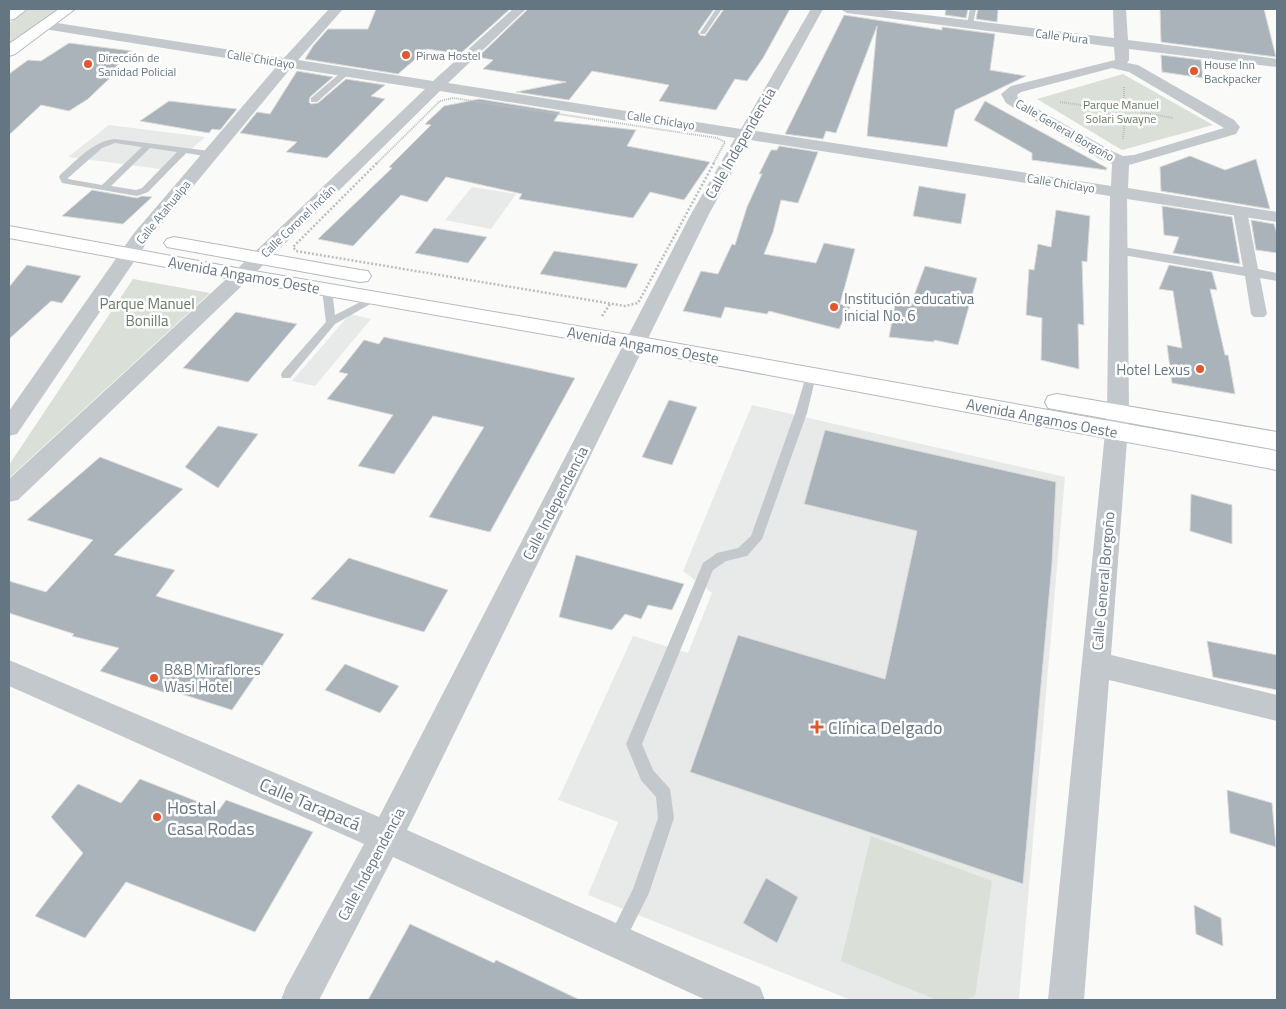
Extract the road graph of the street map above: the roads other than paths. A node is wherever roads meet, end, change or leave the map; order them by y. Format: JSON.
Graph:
{"nodes":[{"id":1,"x":20,"y":9,"type":"edge"},
{"id":2,"x":68,"y":9,"type":"edge"},
{"id":3,"x":336,"y":9,"type":"edge"},
{"id":4,"x":520,"y":9,"type":"edge"},
{"id":5,"x":719,"y":9,"type":"edge"},
{"id":6,"x":817,"y":9,"type":"edge"},
{"id":7,"x":847,"y":9,"type":"edge"},
{"id":8,"x":973,"y":9,"type":"edge"},
{"id":9,"x":1120,"y":9,"type":"edge"},
{"id":10,"x":9,"y":16,"type":"edge"},
{"id":11,"x":970,"y":24,"type":"junction"},
{"id":12,"x":44,"y":25,"type":"junction"},
{"id":13,"x":703,"y":33,"type":"dead end"},
{"id":14,"x":1121,"y":43,"type":"junction"},
{"id":15,"x":9,"y":51,"type":"edge"},
{"id":16,"x":287,"y":63,"type":"junction"},
{"id":17,"x":1277,"y":63,"type":"edge"},
{"id":18,"x":1122,"y":64,"type":"junction"},
{"id":19,"x":347,"y":72,"type":"junction"},
{"id":20,"x":437,"y":86,"type":"junction"},
{"id":21,"x":314,"y":100,"type":"dead end"},
{"id":22,"x":744,"y":133,"type":"junction"},
{"id":23,"x":148,"y":146,"type":"junction"},
{"id":24,"x":184,"y":151,"type":"junction"},
{"id":25,"x":210,"y":154,"type":"junction"},
{"id":26,"x":1121,"y":161,"type":"junction"},
{"id":27,"x":104,"y":188,"type":"junction"},
{"id":28,"x":1118,"y":192,"type":"junction"},
{"id":29,"x":1240,"y":211,"type":"junction"},
{"id":30,"x":9,"y":214,"type":"edge"},
{"id":31,"x":1277,"y":217,"type":"edge"},
{"id":32,"x":9,"y":232,"type":"edge"},
{"id":33,"x":136,"y":245,"type":"junction"},
{"id":34,"x":1117,"y":250,"type":"junction"},
{"id":35,"x":259,"y":258,"type":"junction"},
{"id":36,"x":1251,"y":273,"type":"junction"},
{"id":37,"x":242,"y":275,"type":"junction"},
{"id":38,"x":1277,"y":277,"type":"edge"},
{"id":39,"x":327,"y":290,"type":"junction"},
{"id":40,"x":376,"y":298,"type":"junction"},
{"id":41,"x":1259,"y":314,"type":"dead end"},
{"id":42,"x":331,"y":322,"type":"junction"},
{"id":43,"x":639,"y":335,"type":"junction"},
{"id":44,"x":286,"y":375,"type":"dead end"},
{"id":45,"x":811,"y":376,"type":"junction"},
{"id":46,"x":1116,"y":422,"type":"junction"},
{"id":47,"x":9,"y":428,"type":"edge"},
{"id":48,"x":1277,"y":441,"type":"edge"},
{"id":49,"x":1277,"y":461,"type":"edge"},
{"id":50,"x":9,"y":493,"type":"edge"},
{"id":51,"x":1095,"y":664,"type":"junction"},
{"id":52,"x":9,"y":673,"type":"edge"},
{"id":53,"x":1277,"y":708,"type":"edge"},
{"id":54,"x":386,"y":837,"type":"junction"},
{"id":55,"x":616,"y":941,"type":"junction"},
{"id":56,"x":299,"y":1000,"type":"edge"},
{"id":57,"x":747,"y":1000,"type":"edge"},
{"id":58,"x":1066,"y":1000,"type":"edge"}],
"edges":[{"from":1,"to":10,"type":"main road"},
{"from":2,"to":12,"type":"main road"},
{"from":3,"to":16,"type":"street","name":"Calle Atahualpa"},
{"from":4,"to":20,"type":"street","name":"Calle Coronel Inclán"},
{"from":5,"to":13,"type":"lane"},
{"from":6,"to":22,"type":"street","name":"Calle Independencia"},
{"from":7,"to":11,"type":"street","name":"Calle Piura"},
{"from":8,"to":11,"type":"lane"},
{"from":9,"to":14,"type":"street"},
{"from":11,"to":14,"type":"street","name":"Calle Piura"},
{"from":12,"to":15,"type":"main road"},
{"from":12,"to":16,"type":"street","name":"Calle Chiclayo"},
{"from":14,"to":17,"type":"street","name":"Calle Piura"},
{"from":14,"to":18,"type":"street"},
{"from":16,"to":19,"type":"street","name":"Calle Chiclayo"},
{"from":16,"to":25,"type":"street","name":"Calle Atahualpa"},
{"from":18,"to":26,"type":"street","name":"Calle General Borgoño"},
{"from":18,"to":26,"type":"street","name":"Calle General Borgoño"},
{"from":19,"to":20,"type":"street","name":"Calle Chiclayo"},
{"from":19,"to":21,"type":"lane"},
{"from":20,"to":22,"type":"street","name":"Calle Chiclayo"},
{"from":20,"to":35,"type":"street","name":"Calle Coronel Inclán"},
{"from":22,"to":28,"type":"street","name":"Calle Chiclayo"},
{"from":22,"to":43,"type":"street","name":"Calle Independencia"},
{"from":23,"to":24,"type":"lane"},
{"from":23,"to":27,"type":"lane"},
{"from":23,"to":27,"type":"lane"},
{"from":24,"to":25,"type":"lane"},
{"from":24,"to":27,"type":"lane"},
{"from":25,"to":33,"type":"street","name":"Calle Atahualpa"},
{"from":26,"to":28,"type":"street","name":"Calle General Borgoño"},
{"from":28,"to":29,"type":"street","name":"Calle Chiclayo"},
{"from":28,"to":34,"type":"street","name":"Calle General Borgoño"},
{"from":29,"to":31,"type":"street","name":"Calle Chiclayo"},
{"from":29,"to":36,"type":"street"},
{"from":30,"to":33,"type":"main road","name":"Avenida Angamos Oeste"},
{"from":32,"to":33,"type":"main road","name":"Avenida Angamos Oeste"},
{"from":33,"to":35,"type":"main road","name":"Avenida Angamos Oeste"},
{"from":33,"to":37,"type":"main road","name":"Avenida Angamos Oeste"},
{"from":33,"to":47,"type":"street","name":"Calle Atahualpa"},
{"from":34,"to":36,"type":"street"},
{"from":34,"to":46,"type":"street","name":"Calle General Borgoño"},
{"from":35,"to":37,"type":"street","name":"Calle Coronel Inclán"},
{"from":35,"to":43,"type":"main road","name":"Avenida Angamos Oeste"},
{"from":36,"to":38,"type":"street"},
{"from":36,"to":41,"type":"street"},
{"from":37,"to":39,"type":"main road","name":"Avenida Angamos Oeste"},
{"from":37,"to":50,"type":"street","name":"Calle Coronel Inclán"},
{"from":39,"to":40,"type":"main road","name":"Avenida Angamos Oeste"},
{"from":39,"to":42,"type":"lane"},
{"from":40,"to":42,"type":"lane"},
{"from":40,"to":43,"type":"main road","name":"Avenida Angamos Oeste"},
{"from":42,"to":44,"type":"lane"},
{"from":43,"to":45,"type":"main road","name":"Avenida Angamos Oeste"},
{"from":43,"to":46,"type":"main road","name":"Avenida Angamos Oeste"},
{"from":43,"to":54,"type":"street","name":"Calle Independencia"},
{"from":45,"to":46,"type":"main road","name":"Avenida Angamos Oeste"},
{"from":45,"to":55,"type":"lane"},
{"from":46,"to":48,"type":"main road","name":"Avenida Angamos Oeste"},
{"from":46,"to":49,"type":"main road","name":"Avenida Angamos Oeste"},
{"from":46,"to":51,"type":"street","name":"Calle General Borgoño"},
{"from":51,"to":53,"type":"street"},
{"from":51,"to":58,"type":"street","name":"Calle General Borgoño"},
{"from":52,"to":54,"type":"street","name":"Calle Tarapacá"},
{"from":54,"to":55,"type":"street","name":"Calle Tarapacá"},
{"from":54,"to":56,"type":"street","name":"Calle Independencia"},
{"from":55,"to":57,"type":"street","name":"Calle Tarapacá"}]}
